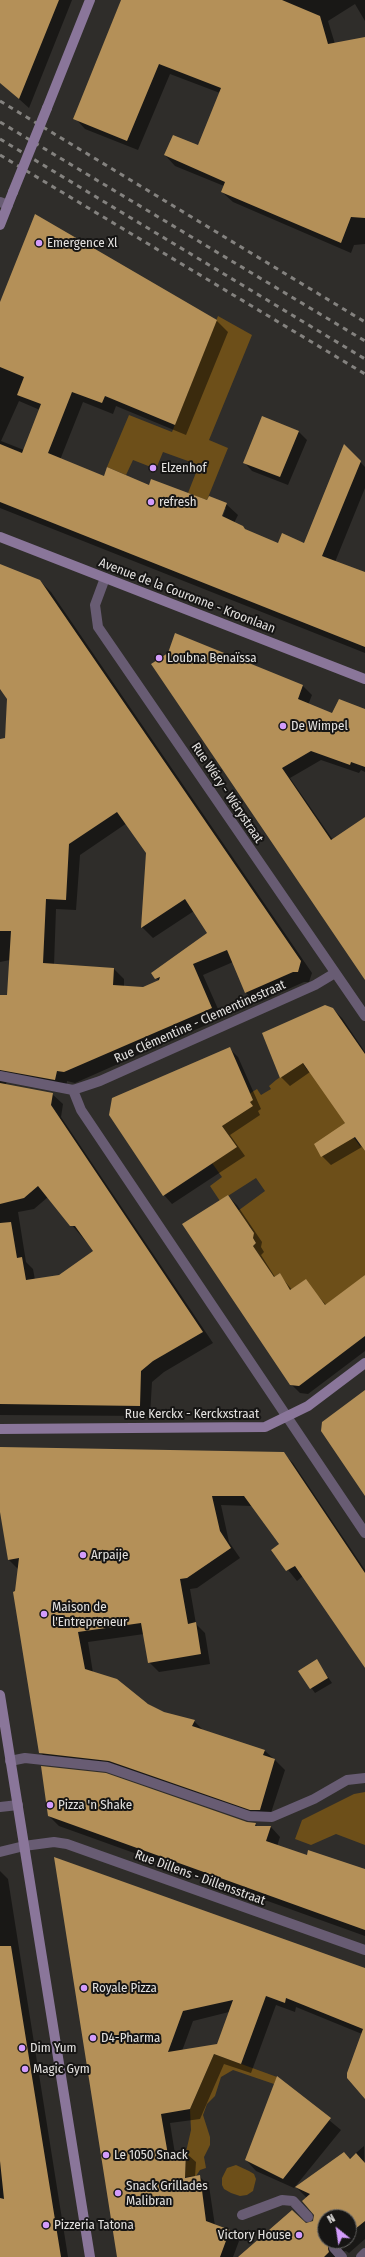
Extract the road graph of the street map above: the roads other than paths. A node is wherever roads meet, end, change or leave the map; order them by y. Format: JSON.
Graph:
{"nodes":[{"id":1,"x":90,"y":0,"type":"edge"},
{"id":2,"x":6,"y":203,"type":"edge"},
{"id":3,"x":0,"y":225,"type":"edge"},
{"id":4,"x":0,"y":537,"type":"edge"},
{"id":5,"x":105,"y":578,"type":"junction"},
{"id":6,"x":365,"y":679,"type":"edge"},
{"id":7,"x":335,"y":973,"type":"junction"},
{"id":8,"x":365,"y":1016,"type":"edge"},
{"id":9,"x":0,"y":1076,"type":"edge"},
{"id":10,"x":73,"y":1090,"type":"junction"},
{"id":11,"x":365,"y":1363,"type":"edge"},
{"id":12,"x":286,"y":1416,"type":"junction"},
{"id":13,"x":0,"y":1429,"type":"edge"},
{"id":14,"x":365,"y":1533,"type":"edge"},
{"id":15,"x":0,"y":1695,"type":"edge"},
{"id":16,"x":10,"y":1761,"type":"junction"},
{"id":17,"x":365,"y":1778,"type":"edge"},
{"id":18,"x":18,"y":1805,"type":"junction"},
{"id":19,"x":0,"y":1807,"type":"edge"},
{"id":20,"x":24,"y":1846,"type":"junction"},
{"id":21,"x":0,"y":1852,"type":"edge"},
{"id":22,"x":365,"y":1950,"type":"edge"},
{"id":23,"x":242,"y":2215,"type":"dead end"},
{"id":24,"x":308,"y":2217,"type":"dead end"},
{"id":25,"x":335,"y":2249,"type":"edge"},
{"id":26,"x":365,"y":2253,"type":"edge"},
{"id":27,"x":90,"y":2257,"type":"edge"},
{"id":28,"x":342,"y":2257,"type":"edge"},
{"id":29,"x":361,"y":2257,"type":"edge"}],
"edges":[{"from":1,"to":2,"type":"main road","bridge":true},
{"from":2,"to":3,"type":"main road"},
{"from":4,"to":5,"type":"main road","name":"Avenue de la Couronne - Kroonlaan"},
{"from":5,"to":6,"type":"main road","name":"Avenue de la Couronne - Kroonlaan"},
{"from":5,"to":7,"type":"street","name":"Rue Wéry - Wérystraat"},
{"from":7,"to":8,"type":"street","name":"Rue Wéry - Wérystraat"},
{"from":7,"to":10,"type":"street","name":"Rue Clémentine - Clementinestraat"},
{"from":9,"to":10,"type":"street"},
{"from":10,"to":12,"type":"street"},
{"from":11,"to":12,"type":"main road","name":"Rue Kerckx - Kerckxstraat"},
{"from":12,"to":13,"type":"main road","name":"Rue Kerckx - Kerckxstraat"},
{"from":12,"to":14,"type":"street"},
{"from":15,"to":16,"type":"main road"},
{"from":16,"to":17,"type":"street"},
{"from":16,"to":18,"type":"main road"},
{"from":18,"to":19,"type":"street"},
{"from":18,"to":20,"type":"main road"},
{"from":20,"to":21,"type":"street","name":"Rue Dillens - Dillensstraat"},
{"from":20,"to":22,"type":"street","name":"Rue Dillens - Dillensstraat"},
{"from":20,"to":27,"type":"main road"},
{"from":23,"to":24,"type":"street"},
{"from":25,"to":28,"type":"street"},
{"from":26,"to":29,"type":"street"}]}
